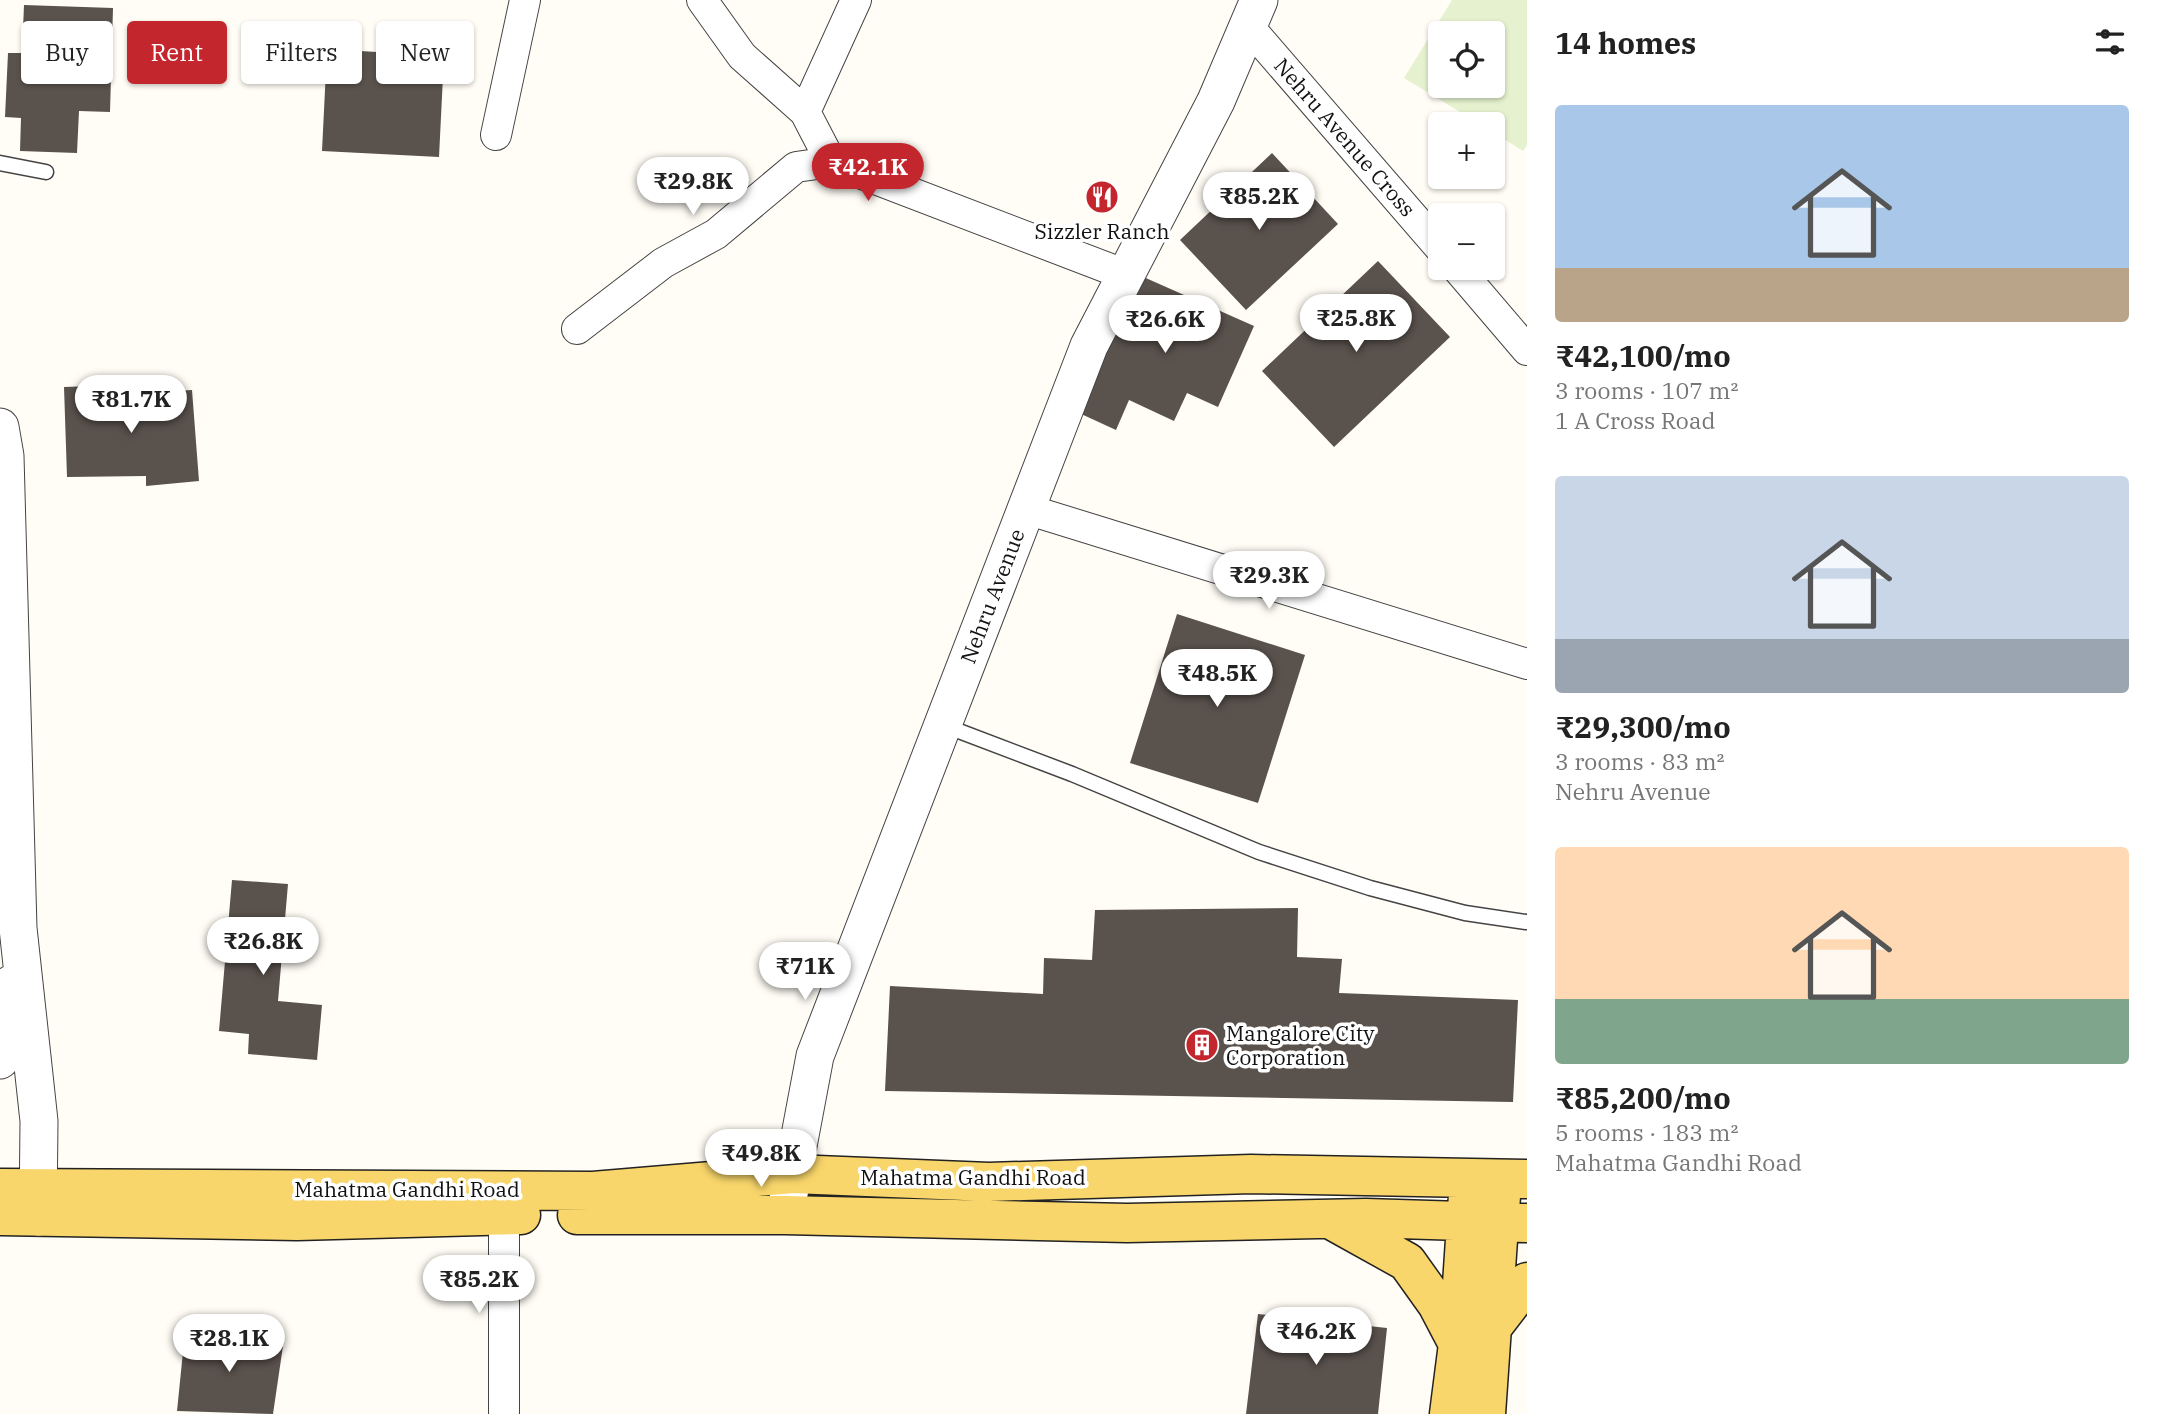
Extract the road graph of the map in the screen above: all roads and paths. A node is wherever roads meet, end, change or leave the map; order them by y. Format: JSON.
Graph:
{"nodes":[{"id":1,"x":525,"y":0,"type":"edge"},
{"id":2,"x":702,"y":0,"type":"edge"},
{"id":3,"x":856,"y":0,"type":"edge"},
{"id":4,"x":1254,"y":13,"type":"edge"},
{"id":5,"x":805,"y":113,"type":"junction"},
{"id":6,"x":496,"y":135,"type":"dead end"},
{"id":7,"x":831,"y":162,"type":"junction"},
{"id":8,"x":0,"y":163,"type":"edge"},
{"id":9,"x":46,"y":172,"type":"dead end"},
{"id":10,"x":1428,"y":233,"type":"edge"},
{"id":11,"x":1126,"y":275,"type":"junction"},
{"id":12,"x":1467,"y":280,"type":"edge"},
{"id":13,"x":577,"y":329,"type":"dead end"},
{"id":14,"x":1527,"y":350,"type":"edge"},
{"id":15,"x":0,"y":427,"type":"edge"},
{"id":16,"x":1026,"y":509,"type":"junction"},
{"id":17,"x":1527,"y":664,"type":"edge"},
{"id":18,"x":943,"y":724,"type":"junction"},
{"id":19,"x":1525,"y":922,"type":"edge"},
{"id":20,"x":19,"y":928,"type":"junction"},
{"id":21,"x":0,"y":1060,"type":"edge"},
{"id":22,"x":793,"y":1174,"type":"junction"},
{"id":23,"x":1499,"y":1179,"type":"edge"},
{"id":24,"x":0,"y":1188,"type":"edge"},
{"id":25,"x":38,"y":1201,"type":"junction"},
{"id":26,"x":785,"y":1215,"type":"junction"},
{"id":27,"x":0,"y":1216,"type":"edge"},
{"id":28,"x":504,"y":1216,"type":"junction"},
{"id":29,"x":1328,"y":1219,"type":"junction"},
{"id":30,"x":1498,"y":1222,"type":"edge"},
{"id":31,"x":1527,"y":1282,"type":"edge"},
{"id":32,"x":1494,"y":1325,"type":"junction"},
{"id":33,"x":1458,"y":1344,"type":"junction"},
{"id":34,"x":504,"y":1414,"type":"edge"},
{"id":35,"x":1449,"y":1414,"type":"edge"},
{"id":36,"x":1486,"y":1414,"type":"edge"}],
"edges":[{"from":1,"to":6,"type":"street"},
{"from":2,"to":5,"type":"street"},
{"from":3,"to":5,"type":"street"},
{"from":4,"to":10,"type":"street","name":"Nehru Avenue Cross"},
{"from":4,"to":11,"type":"street","name":"Nehru Avenue"},
{"from":5,"to":7,"type":"street"},
{"from":7,"to":11,"type":"street"},
{"from":7,"to":13,"type":"street"},
{"from":8,"to":9,"type":"lane"},
{"from":11,"to":16,"type":"street","name":"Nehru Avenue"},
{"from":12,"to":14,"type":"street"},
{"from":15,"to":20,"type":"street"},
{"from":16,"to":17,"type":"street"},
{"from":16,"to":18,"type":"street","name":"Nehru Avenue"},
{"from":18,"to":19,"type":"lane"},
{"from":18,"to":22,"type":"street","name":"Nehru Avenue"},
{"from":20,"to":21,"type":"street"},
{"from":20,"to":25,"type":"street"},
{"from":22,"to":23,"type":"main road","name":"Mahatma Gandhi Road"},
{"from":22,"to":25,"type":"main road","name":"Mahatma Gandhi Road"},
{"from":22,"to":26,"type":"street","name":"Nehru Avenue"},
{"from":23,"to":30,"type":"main road"},
{"from":24,"to":25,"type":"main road","name":"Mahatma Gandhi Road"},
{"from":25,"to":27,"type":"main road","name":"Mahatma Gandhi Road"},
{"from":25,"to":28,"type":"main road","name":"Mahatma Gandhi Road"},
{"from":26,"to":28,"type":"main road","name":"Mahatma Gandhi Road"},
{"from":26,"to":29,"type":"main road","name":"Mahatma Gandhi Road"},
{"from":28,"to":34,"type":"street"},
{"from":29,"to":30,"type":"main road","name":"Mahatma Gandhi Road"},
{"from":29,"to":33,"type":"main road"},
{"from":30,"to":32,"type":"main road"},
{"from":30,"to":33,"type":"main road"},
{"from":31,"to":32,"type":"main road"},
{"from":32,"to":36,"type":"main road"},
{"from":33,"to":35,"type":"main road"}]}
